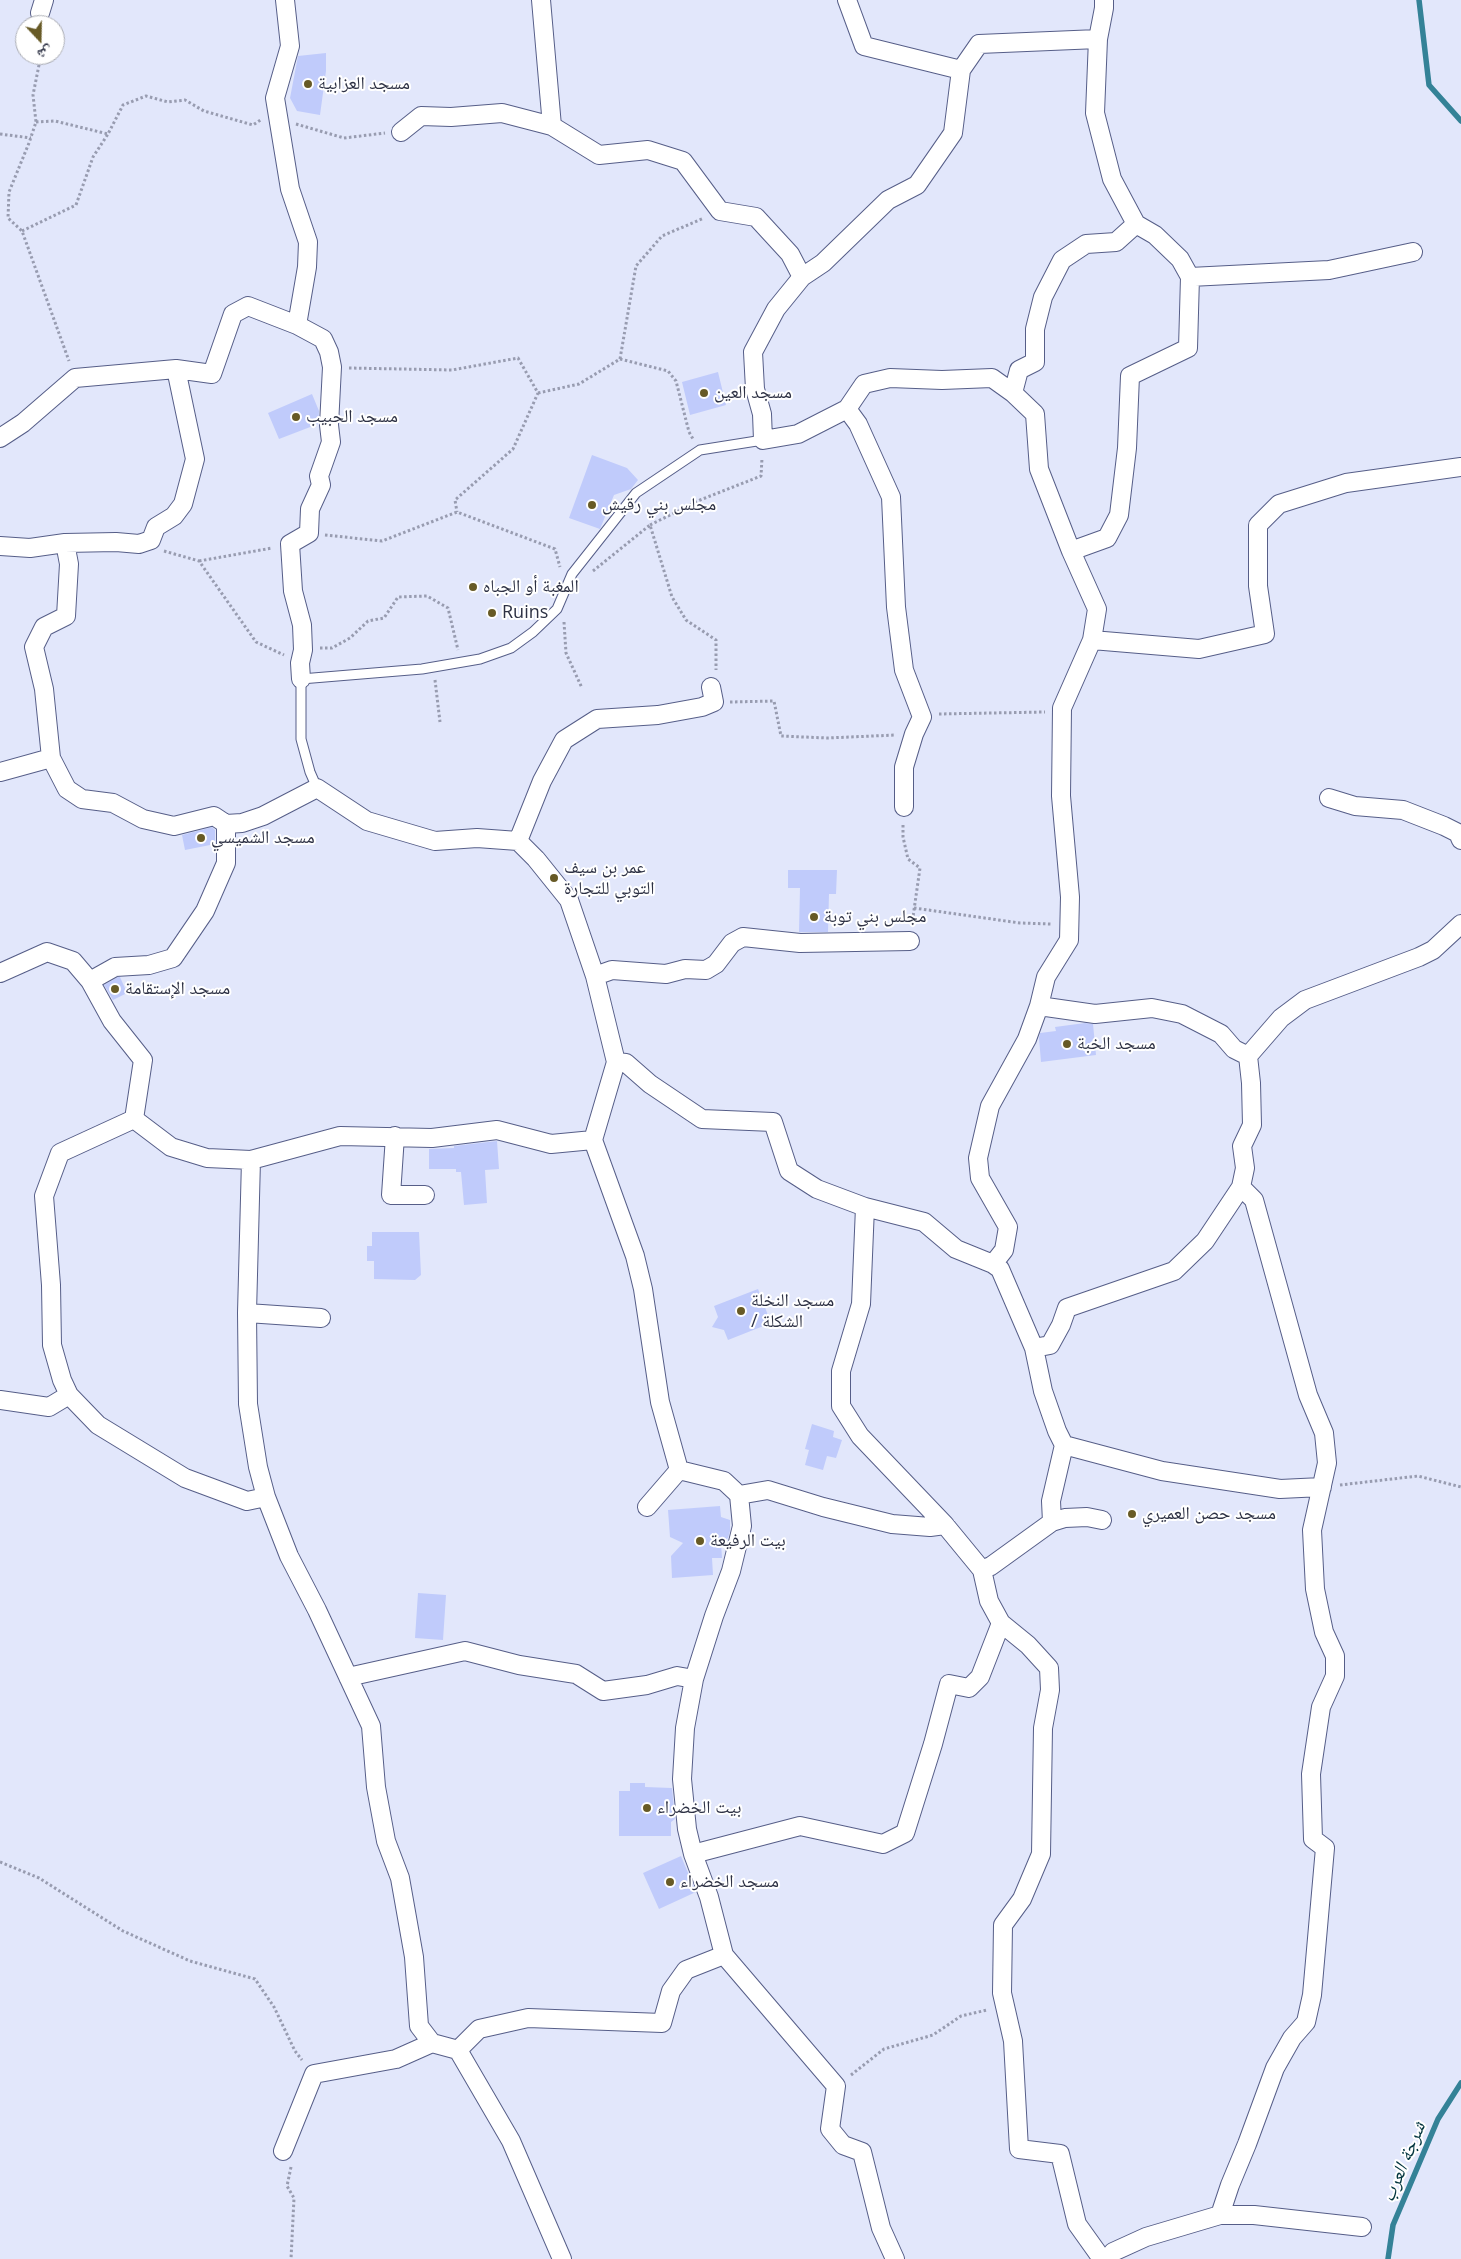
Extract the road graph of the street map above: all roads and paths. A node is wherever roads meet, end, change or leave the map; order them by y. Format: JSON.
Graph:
{"nodes":[{"id":1,"x":285,"y":0,"type":"edge"},
{"id":2,"x":541,"y":0,"type":"edge"},
{"id":3,"x":847,"y":0,"type":"edge"},
{"id":4,"x":1104,"y":0,"type":"edge"},
{"id":5,"x":1098,"y":39,"type":"junction"},
{"id":6,"x":39,"y":65,"type":"edge"},
{"id":7,"x":961,"y":70,"type":"junction"},
{"id":8,"x":280,"y":119,"type":"junction"},
{"id":9,"x":36,"y":122,"type":"junction"},
{"id":10,"x":552,"y":126,"type":"junction"},
{"id":11,"x":401,"y":132,"type":"joint"},
{"id":12,"x":0,"y":134,"type":"edge"},
{"id":13,"x":108,"y":134,"type":"junction"},
{"id":14,"x":31,"y":138,"type":"junction"},
{"id":15,"x":720,"y":211,"type":"junction"},
{"id":16,"x":1136,"y":224,"type":"junction"},
{"id":17,"x":22,"y":231,"type":"junction"},
{"id":18,"x":1413,"y":252,"type":"dead end"},
{"id":19,"x":802,"y":277,"type":"junction"},
{"id":20,"x":1190,"y":277,"type":"junction"},
{"id":21,"x":297,"y":326,"type":"junction"},
{"id":22,"x":620,"y":359,"type":"junction"},
{"id":23,"x":332,"y":367,"type":"junction"},
{"id":24,"x":176,"y":369,"type":"junction"},
{"id":25,"x":75,"y":378,"type":"junction"},
{"id":26,"x":538,"y":393,"type":"junction"},
{"id":27,"x":1013,"y":393,"type":"junction"},
{"id":28,"x":847,"y":409,"type":"junction"},
{"id":29,"x":0,"y":438,"type":"edge"},
{"id":30,"x":763,"y":440,"type":"junction"},
{"id":31,"x":700,"y":450,"type":"junction"},
{"id":32,"x":1461,"y":467,"type":"edge"},
{"id":33,"x":457,"y":512,"type":"junction"},
{"id":34,"x":650,"y":524,"type":"junction"},
{"id":35,"x":309,"y":533,"type":"junction"},
{"id":36,"x":65,"y":543,"type":"junction"},
{"id":37,"x":139,"y":544,"type":"junction"},
{"id":38,"x":290,"y":544,"type":"junction"},
{"id":39,"x":0,"y":546,"type":"edge"},
{"id":40,"x":1071,"y":551,"type":"junction"},
{"id":41,"x":199,"y":561,"type":"junction"},
{"id":42,"x":576,"y":568,"type":"junction"},
{"id":43,"x":567,"y":584,"type":"junction"},
{"id":44,"x":556,"y":608,"type":"junction"},
{"id":45,"x":1092,"y":640,"type":"junction"},
{"id":46,"x":460,"y":663,"type":"junction"},
{"id":47,"x":301,"y":664,"type":"junction"},
{"id":48,"x":434,"y":667,"type":"junction"},
{"id":49,"x":582,"y":688,"type":"dead end"},
{"id":50,"x":712,"y":694,"type":"junction"},
{"id":51,"x":1062,"y":708,"type":"junction"},
{"id":52,"x":922,"y":716,"type":"junction"},
{"id":53,"x":440,"y":722,"type":"dead end"},
{"id":54,"x":914,"y":734,"type":"junction"},
{"id":55,"x":51,"y":758,"type":"junction"},
{"id":56,"x":0,"y":772,"type":"edge"},
{"id":57,"x":317,"y":788,"type":"junction"},
{"id":58,"x":1329,"y":798,"type":"dead end"},
{"id":59,"x":904,"y":807,"type":"joint"},
{"id":60,"x":226,"y":824,"type":"junction"},
{"id":61,"x":1461,"y":840,"type":"edge"},
{"id":62,"x":518,"y":841,"type":"junction"},
{"id":63,"x":914,"y":908,"type":"junction"},
{"id":64,"x":1069,"y":924,"type":"junction"},
{"id":65,"x":1461,"y":924,"type":"edge"},
{"id":66,"x":910,"y":941,"type":"joint"},
{"id":67,"x":0,"y":973,"type":"edge"},
{"id":68,"x":595,"y":976,"type":"junction"},
{"id":69,"x":90,"y":981,"type":"junction"},
{"id":70,"x":1039,"y":1006,"type":"junction"},
{"id":71,"x":1248,"y":1056,"type":"junction"},
{"id":72,"x":616,"y":1062,"type":"junction"},
{"id":73,"x":134,"y":1119,"type":"junction"},
{"id":74,"x":395,"y":1136,"type":"junction"},
{"id":75,"x":593,"y":1140,"type":"junction"},
{"id":76,"x":251,"y":1160,"type":"junction"},
{"id":77,"x":1241,"y":1187,"type":"junction"},
{"id":78,"x":425,"y":1195,"type":"dead end"},
{"id":79,"x":864,"y":1207,"type":"junction"},
{"id":80,"x":993,"y":1264,"type":"junction"},
{"id":81,"x":247,"y":1313,"type":"junction"},
{"id":82,"x":320,"y":1318,"type":"dead end"},
{"id":83,"x":1034,"y":1348,"type":"junction"},
{"id":84,"x":69,"y":1395,"type":"junction"},
{"id":85,"x":0,"y":1400,"type":"edge"},
{"id":86,"x":1064,"y":1445,"type":"junction"},
{"id":87,"x":679,"y":1470,"type":"junction"},
{"id":88,"x":1322,"y":1487,"type":"junction"},
{"id":89,"x":1461,"y":1487,"type":"edge"},
{"id":90,"x":739,"y":1495,"type":"junction"},
{"id":91,"x":266,"y":1497,"type":"junction"},
{"id":92,"x":647,"y":1506,"type":"dead end"},
{"id":93,"x":1102,"y":1520,"type":"dead end"},
{"id":94,"x":1052,"y":1522,"type":"junction"},
{"id":95,"x":945,"y":1525,"type":"junction"},
{"id":96,"x":982,"y":1570,"type":"junction"},
{"id":97,"x":1001,"y":1623,"type":"junction"},
{"id":98,"x":348,"y":1677,"type":"junction"},
{"id":99,"x":694,"y":1678,"type":"junction"},
{"id":100,"x":693,"y":1854,"type":"junction"},
{"id":101,"x":0,"y":1862,"type":"edge"},
{"id":102,"x":724,"y":1955,"type":"junction"},
{"id":103,"x":1005,"y":2007,"type":"junction"},
{"id":104,"x":432,"y":2043,"type":"junction"},
{"id":105,"x":458,"y":2050,"type":"junction"},
{"id":106,"x":314,"y":2074,"type":"junction"},
{"id":107,"x":836,"y":2086,"type":"junction"},
{"id":108,"x":283,"y":2151,"type":"joint"},
{"id":109,"x":1220,"y":2215,"type":"junction"},
{"id":110,"x":1362,"y":2227,"type":"dead end"},
{"id":111,"x":291,"y":2259,"type":"edge"},
{"id":112,"x":562,"y":2259,"type":"edge"},
{"id":113,"x":895,"y":2259,"type":"edge"},
{"id":114,"x":1102,"y":2259,"type":"edge"},
{"id":115,"x":1108,"y":2259,"type":"edge"}],
"edges":[{"from":1,"to":8,"type":"street"},
{"from":2,"to":10,"type":"street"},
{"from":3,"to":7,"type":"street"},
{"from":4,"to":5,"type":"street"},
{"from":5,"to":7,"type":"street"},
{"from":5,"to":16,"type":"street"},
{"from":6,"to":9,"type":"path"},
{"from":7,"to":19,"type":"street"},
{"from":8,"to":11,"type":"path"},
{"from":8,"to":13,"type":"path"},
{"from":8,"to":21,"type":"street"},
{"from":9,"to":13,"type":"path"},
{"from":9,"to":14,"type":"path"},
{"from":10,"to":11,"type":"street"},
{"from":10,"to":15,"type":"street"},
{"from":12,"to":14,"type":"path"},
{"from":13,"to":17,"type":"path"},
{"from":14,"to":17,"type":"path"},
{"from":15,"to":19,"type":"street"},
{"from":15,"to":22,"type":"path"},
{"from":16,"to":20,"type":"street"},
{"from":16,"to":27,"type":"street"},
{"from":17,"to":25,"type":"path"},
{"from":18,"to":20,"type":"street"},
{"from":19,"to":30,"type":"street"},
{"from":20,"to":40,"type":"street"},
{"from":21,"to":23,"type":"street"},
{"from":21,"to":24,"type":"street"},
{"from":22,"to":26,"type":"path"},
{"from":22,"to":31,"type":"path"},
{"from":23,"to":26,"type":"path"},
{"from":23,"to":35,"type":"street"},
{"from":24,"to":25,"type":"street"},
{"from":24,"to":37,"type":"street"},
{"from":25,"to":29,"type":"street"},
{"from":26,"to":33,"type":"path"},
{"from":27,"to":28,"type":"street"},
{"from":27,"to":40,"type":"street"},
{"from":28,"to":30,"type":"street"},
{"from":28,"to":52,"type":"street"},
{"from":30,"to":31,"type":"lane"},
{"from":30,"to":34,"type":"path"},
{"from":31,"to":42,"type":"lane"},
{"from":32,"to":45,"type":"street"},
{"from":33,"to":35,"type":"path"},
{"from":33,"to":43,"type":"path"},
{"from":34,"to":42,"type":"path"},
{"from":34,"to":50,"type":"path"},
{"from":35,"to":38,"type":"street"},
{"from":36,"to":37,"type":"street"},
{"from":36,"to":39,"type":"street"},
{"from":36,"to":55,"type":"street"},
{"from":37,"to":41,"type":"path"},
{"from":38,"to":41,"type":"path"},
{"from":38,"to":47,"type":"street"},
{"from":40,"to":45,"type":"street"},
{"from":41,"to":47,"type":"path"},
{"from":42,"to":43,"type":"lane"},
{"from":43,"to":44,"type":"lane"},
{"from":44,"to":46,"type":"lane"},
{"from":44,"to":49,"type":"path"},
{"from":45,"to":51,"type":"street"},
{"from":46,"to":47,"type":"path"},
{"from":46,"to":48,"type":"lane"},
{"from":47,"to":48,"type":"lane"},
{"from":47,"to":57,"type":"lane"},
{"from":48,"to":53,"type":"path"},
{"from":50,"to":54,"type":"path"},
{"from":50,"to":62,"type":"street"},
{"from":51,"to":52,"type":"path"},
{"from":51,"to":64,"type":"street"},
{"from":52,"to":54,"type":"street"},
{"from":54,"to":59,"type":"street"},
{"from":55,"to":56,"type":"street"},
{"from":55,"to":60,"type":"street"},
{"from":57,"to":60,"type":"street"},
{"from":57,"to":62,"type":"street"},
{"from":58,"to":61,"type":"street"},
{"from":59,"to":63,"type":"path"},
{"from":60,"to":69,"type":"street"},
{"from":62,"to":68,"type":"street"},
{"from":63,"to":64,"type":"path"},
{"from":63,"to":66,"type":"path"},
{"from":64,"to":70,"type":"street"},
{"from":65,"to":71,"type":"street"},
{"from":66,"to":68,"type":"street"},
{"from":67,"to":69,"type":"street"},
{"from":68,"to":72,"type":"street"},
{"from":69,"to":73,"type":"street"},
{"from":70,"to":71,"type":"street"},
{"from":70,"to":80,"type":"street"},
{"from":71,"to":77,"type":"street"},
{"from":72,"to":75,"type":"street"},
{"from":72,"to":79,"type":"street"},
{"from":73,"to":76,"type":"street"},
{"from":73,"to":84,"type":"street"},
{"from":74,"to":75,"type":"street"},
{"from":74,"to":76,"type":"street"},
{"from":74,"to":78,"type":"street"},
{"from":75,"to":87,"type":"street"},
{"from":76,"to":81,"type":"street"},
{"from":77,"to":83,"type":"street"},
{"from":77,"to":88,"type":"street"},
{"from":79,"to":80,"type":"street"},
{"from":79,"to":95,"type":"street"},
{"from":80,"to":83,"type":"street"},
{"from":81,"to":82,"type":"street"},
{"from":81,"to":91,"type":"street"},
{"from":83,"to":86,"type":"street"},
{"from":84,"to":85,"type":"street"},
{"from":84,"to":91,"type":"street"},
{"from":86,"to":88,"type":"street"},
{"from":86,"to":94,"type":"street"},
{"from":87,"to":90,"type":"street"},
{"from":87,"to":92,"type":"street"},
{"from":88,"to":89,"type":"path"},
{"from":88,"to":109,"type":"street"},
{"from":90,"to":95,"type":"street"},
{"from":90,"to":99,"type":"street"},
{"from":91,"to":98,"type":"street"},
{"from":93,"to":94,"type":"street"},
{"from":94,"to":96,"type":"street"},
{"from":95,"to":96,"type":"street"},
{"from":96,"to":97,"type":"street"},
{"from":97,"to":100,"type":"street"},
{"from":97,"to":103,"type":"street"},
{"from":98,"to":99,"type":"street"},
{"from":98,"to":104,"type":"street"},
{"from":99,"to":100,"type":"street"},
{"from":100,"to":102,"type":"street"},
{"from":101,"to":106,"type":"path"},
{"from":102,"to":105,"type":"street"},
{"from":102,"to":107,"type":"street"},
{"from":103,"to":107,"type":"path"},
{"from":103,"to":114,"type":"street"},
{"from":104,"to":105,"type":"street"},
{"from":104,"to":106,"type":"street"},
{"from":105,"to":112,"type":"street"},
{"from":106,"to":108,"type":"street"},
{"from":107,"to":113,"type":"street"},
{"from":108,"to":111,"type":"path"},
{"from":109,"to":110,"type":"street"},
{"from":109,"to":115,"type":"street"}]}
